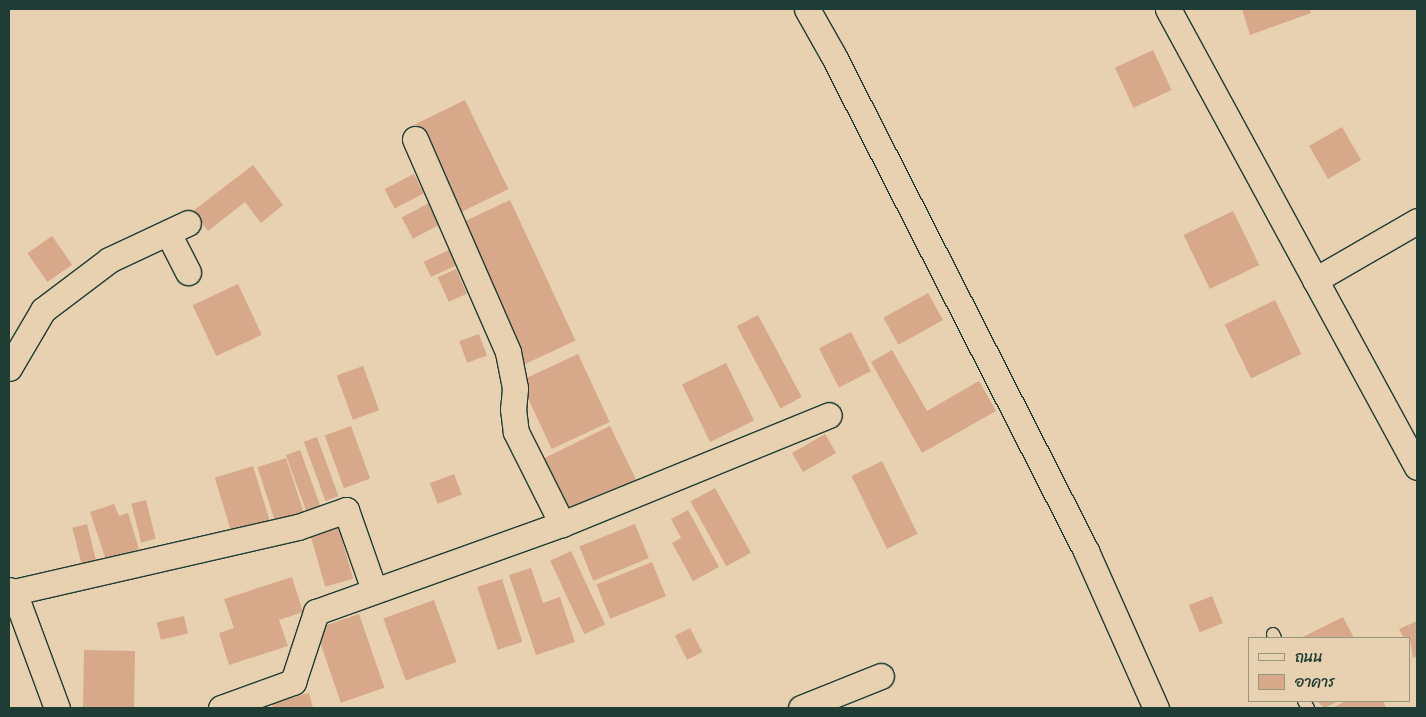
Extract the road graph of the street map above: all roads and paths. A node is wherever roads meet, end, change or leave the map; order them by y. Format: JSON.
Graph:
{"nodes":[{"id":1,"x":807,"y":9,"type":"edge"},
{"id":2,"x":1168,"y":9,"type":"edge"},
{"id":3,"x":414,"y":139,"type":"dead end"},
{"id":4,"x":1417,"y":221,"type":"edge"},
{"id":5,"x":188,"y":272,"type":"dead end"},
{"id":6,"x":1315,"y":280,"type":"junction"},
{"id":7,"x":9,"y":368,"type":"edge"},
{"id":8,"x":829,"y":415,"type":"dead end"},
{"id":9,"x":1417,"y":467,"type":"edge"},
{"id":10,"x":562,"y":524,"type":"junction"},
{"id":11,"x":374,"y":590,"type":"junction"},
{"id":12,"x":11,"y":591,"type":"edge"},
{"id":13,"x":881,"y":676,"type":"dead end"},
{"id":14,"x":57,"y":708,"type":"edge"},
{"id":15,"x":220,"y":708,"type":"edge"},
{"id":16,"x":801,"y":708,"type":"edge"},
{"id":17,"x":1156,"y":708,"type":"edge"}],
"edges":[{"from":1,"to":17,"type":"street"},
{"from":2,"to":6,"type":"street"},
{"from":3,"to":10,"type":"street"},
{"from":4,"to":6,"type":"street"},
{"from":5,"to":7,"type":"street"},
{"from":6,"to":9,"type":"street"},
{"from":8,"to":10,"type":"street"},
{"from":10,"to":11,"type":"street"},
{"from":11,"to":12,"type":"street"},
{"from":11,"to":15,"type":"street"},
{"from":12,"to":14,"type":"street"},
{"from":13,"to":16,"type":"street"}]}
